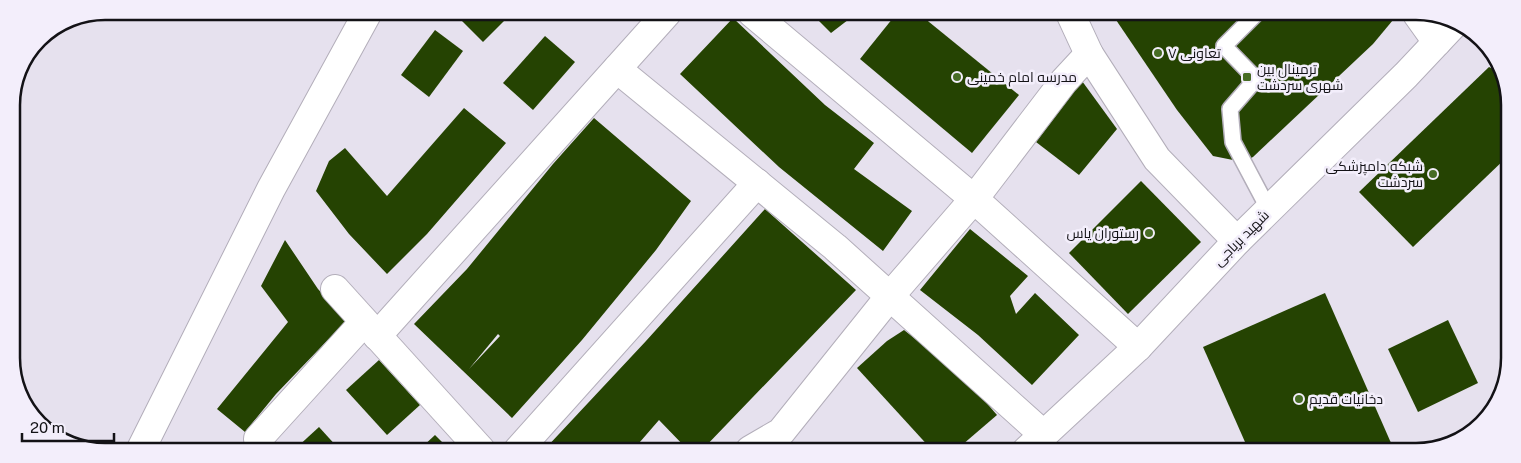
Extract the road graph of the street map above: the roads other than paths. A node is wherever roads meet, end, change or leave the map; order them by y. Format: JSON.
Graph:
{"nodes":[{"id":1,"x":364,"y":20,"type":"edge"},
{"id":2,"x":660,"y":20,"type":"edge"},
{"id":3,"x":771,"y":20,"type":"edge"},
{"id":4,"x":1073,"y":20,"type":"edge"},
{"id":5,"x":1250,"y":20,"type":"edge"},
{"id":6,"x":1429,"y":21,"type":"edge"},
{"id":7,"x":1446,"y":32,"type":"edge"},
{"id":8,"x":1089,"y":54,"type":"junction"},
{"id":9,"x":617,"y":69,"type":"junction"},
{"id":10,"x":757,"y":183,"type":"junction"},
{"id":11,"x":974,"y":199,"type":"junction"},
{"id":12,"x":1269,"y":210,"type":"junction"},
{"id":13,"x":1237,"y":241,"type":"junction"},
{"id":14,"x":335,"y":289,"type":"dead end"},
{"id":15,"x":890,"y":296,"type":"junction"},
{"id":16,"x":371,"y":329,"type":"junction"},
{"id":17,"x":1138,"y":347,"type":"junction"},
{"id":18,"x":258,"y":439,"type":"dead end"},
{"id":19,"x":144,"y":443,"type":"edge"},
{"id":20,"x":475,"y":443,"type":"edge"},
{"id":21,"x":524,"y":443,"type":"edge"},
{"id":22,"x":762,"y":443,"type":"edge"},
{"id":23,"x":1035,"y":443,"type":"edge"}],
"edges":[{"from":1,"to":19,"type":"street"},
{"from":2,"to":9,"type":"street"},
{"from":3,"to":11,"type":"street"},
{"from":4,"to":8,"type":"street"},
{"from":5,"to":12,"type":"lane"},
{"from":6,"to":7,"type":"street"},
{"from":7,"to":12,"type":"street","name":"شهید بریاجی"},
{"from":8,"to":11,"type":"street"},
{"from":8,"to":13,"type":"street"},
{"from":9,"to":10,"type":"street"},
{"from":9,"to":16,"type":"street"},
{"from":10,"to":15,"type":"street"},
{"from":10,"to":21,"type":"street"},
{"from":11,"to":15,"type":"street"},
{"from":11,"to":17,"type":"street"},
{"from":12,"to":13,"type":"street","name":"شهید بریاجی"},
{"from":13,"to":17,"type":"street","name":"شهید بریاجی"},
{"from":14,"to":16,"type":"street"},
{"from":15,"to":22,"type":"street"},
{"from":15,"to":23,"type":"street"},
{"from":16,"to":18,"type":"street"},
{"from":16,"to":20,"type":"street"},
{"from":17,"to":23,"type":"street","name":"شهید بریاجی"}]}
